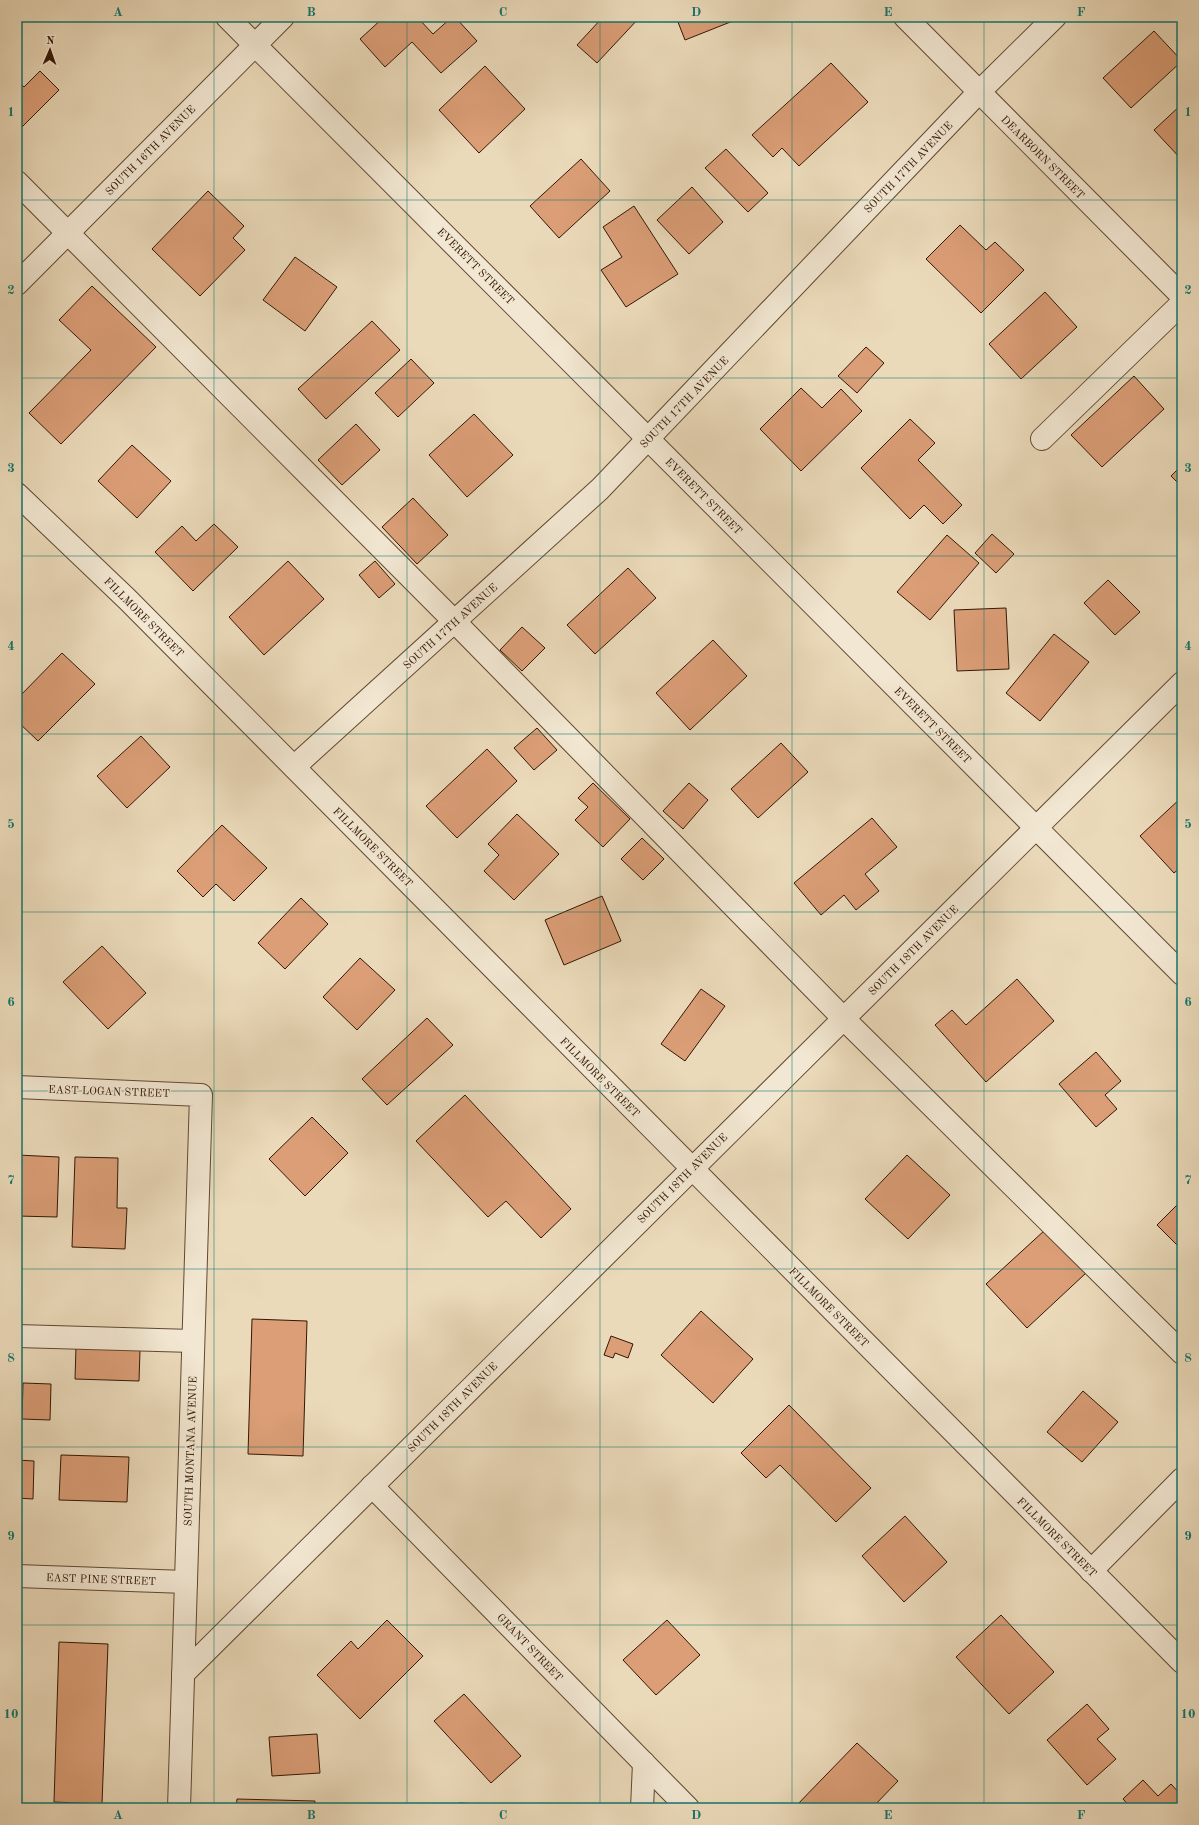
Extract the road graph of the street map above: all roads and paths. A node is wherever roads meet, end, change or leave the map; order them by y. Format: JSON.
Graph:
{"nodes":[{"id":1,"x":227,"y":17,"type":"edge"},
{"id":2,"x":283,"y":17,"type":"edge"},
{"id":3,"x":905,"y":17,"type":"edge"},
{"id":4,"x":1055,"y":17,"type":"edge"},
{"id":5,"x":255,"y":45,"type":"junction"},
{"id":6,"x":979,"y":92,"type":"junction"},
{"id":7,"x":17,"y":182,"type":"edge"},
{"id":8,"x":67,"y":234,"type":"junction"},
{"id":9,"x":17,"y":284,"type":"edge"},
{"id":10,"x":1182,"y":296,"type":"edge"},
{"id":11,"x":1182,"y":303,"type":"edge"},
{"id":12,"x":1042,"y":439,"type":"dead end"},
{"id":13,"x":649,"y":440,"type":"junction"},
{"id":14,"x":17,"y":494,"type":"edge"},
{"id":15,"x":454,"y":622,"type":"junction"},
{"id":16,"x":1182,"y":683,"type":"edge"},
{"id":17,"x":294,"y":768,"type":"junction"},
{"id":18,"x":1036,"y":828,"type":"junction"},
{"id":19,"x":1182,"y":974,"type":"edge"},
{"id":20,"x":844,"y":1019,"type":"junction"},
{"id":21,"x":17,"y":1087,"type":"edge"},
{"id":22,"x":201,"y":1095,"type":"joint"},
{"id":23,"x":692,"y":1169,"type":"junction"},
{"id":24,"x":17,"y":1336,"type":"edge"},
{"id":25,"x":193,"y":1341,"type":"junction"},
{"id":26,"x":1182,"y":1353,"type":"edge"},
{"id":27,"x":1182,"y":1479,"type":"edge"},
{"id":28,"x":372,"y":1486,"type":"junction"},
{"id":29,"x":1091,"y":1571,"type":"junction"},
{"id":30,"x":17,"y":1576,"type":"edge"},
{"id":31,"x":186,"y":1582,"type":"junction"},
{"id":32,"x":1182,"y":1662,"type":"edge"},
{"id":33,"x":183,"y":1674,"type":"junction"},
{"id":34,"x":644,"y":1763,"type":"junction"},
{"id":35,"x":179,"y":1808,"type":"edge"},
{"id":36,"x":642,"y":1808,"type":"edge"},
{"id":37,"x":688,"y":1808,"type":"edge"}],
"edges":[{"from":1,"to":5,"type":"street","name":"EVERETT STREET"},
{"from":2,"to":5,"type":"street","name":"SOUTH 16TH AVENUE"},
{"from":3,"to":6,"type":"street","name":"DEARBORN STREET"},
{"from":4,"to":6,"type":"street","name":"SOUTH 17TH AVENUE"},
{"from":5,"to":8,"type":"street","name":"SOUTH 16TH AVENUE"},
{"from":5,"to":13,"type":"street","name":"EVERETT STREET"},
{"from":6,"to":10,"type":"street","name":"DEARBORN STREET"},
{"from":6,"to":13,"type":"street","name":"SOUTH 17TH AVENUE"},
{"from":7,"to":8,"type":"street"},
{"from":8,"to":9,"type":"street","name":"SOUTH 16TH AVENUE"},
{"from":8,"to":15,"type":"street"},
{"from":11,"to":12,"type":"street"},
{"from":13,"to":15,"type":"street","name":"SOUTH 17TH AVENUE"},
{"from":13,"to":18,"type":"street","name":"EVERETT STREET"},
{"from":14,"to":17,"type":"street","name":"FILLMORE STREET"},
{"from":15,"to":17,"type":"street","name":"SOUTH 17TH AVENUE"},
{"from":15,"to":20,"type":"street"},
{"from":16,"to":18,"type":"street","name":"SOUTH 18TH AVENUE"},
{"from":17,"to":23,"type":"street","name":"FILLMORE STREET"},
{"from":18,"to":19,"type":"street","name":"EVERETT STREET"},
{"from":18,"to":20,"type":"street","name":"SOUTH 18TH AVENUE"},
{"from":20,"to":23,"type":"street","name":"SOUTH 18TH AVENUE"},
{"from":20,"to":26,"type":"street"},
{"from":21,"to":22,"type":"street","name":"EAST LOGAN STREET"},
{"from":22,"to":25,"type":"street","name":"SOUTH MONTANA AVENUE"},
{"from":23,"to":28,"type":"street","name":"SOUTH 18TH AVENUE"},
{"from":23,"to":29,"type":"street","name":"FILLMORE STREET"},
{"from":24,"to":25,"type":"street"},
{"from":25,"to":31,"type":"street","name":"SOUTH MONTANA AVENUE"},
{"from":27,"to":29,"type":"street"},
{"from":28,"to":33,"type":"street","name":"SOUTH 18TH AVENUE"},
{"from":28,"to":34,"type":"street","name":"GRANT STREET"},
{"from":29,"to":32,"type":"street","name":"FILLMORE STREET"},
{"from":30,"to":31,"type":"street","name":"EAST PINE STREET"},
{"from":31,"to":33,"type":"street","name":"SOUTH MONTANA AVENUE"},
{"from":33,"to":35,"type":"street","name":"SOUTH MONTANA AVENUE"},
{"from":34,"to":36,"type":"street"},
{"from":34,"to":37,"type":"street","name":"GRANT STREET"}]}
